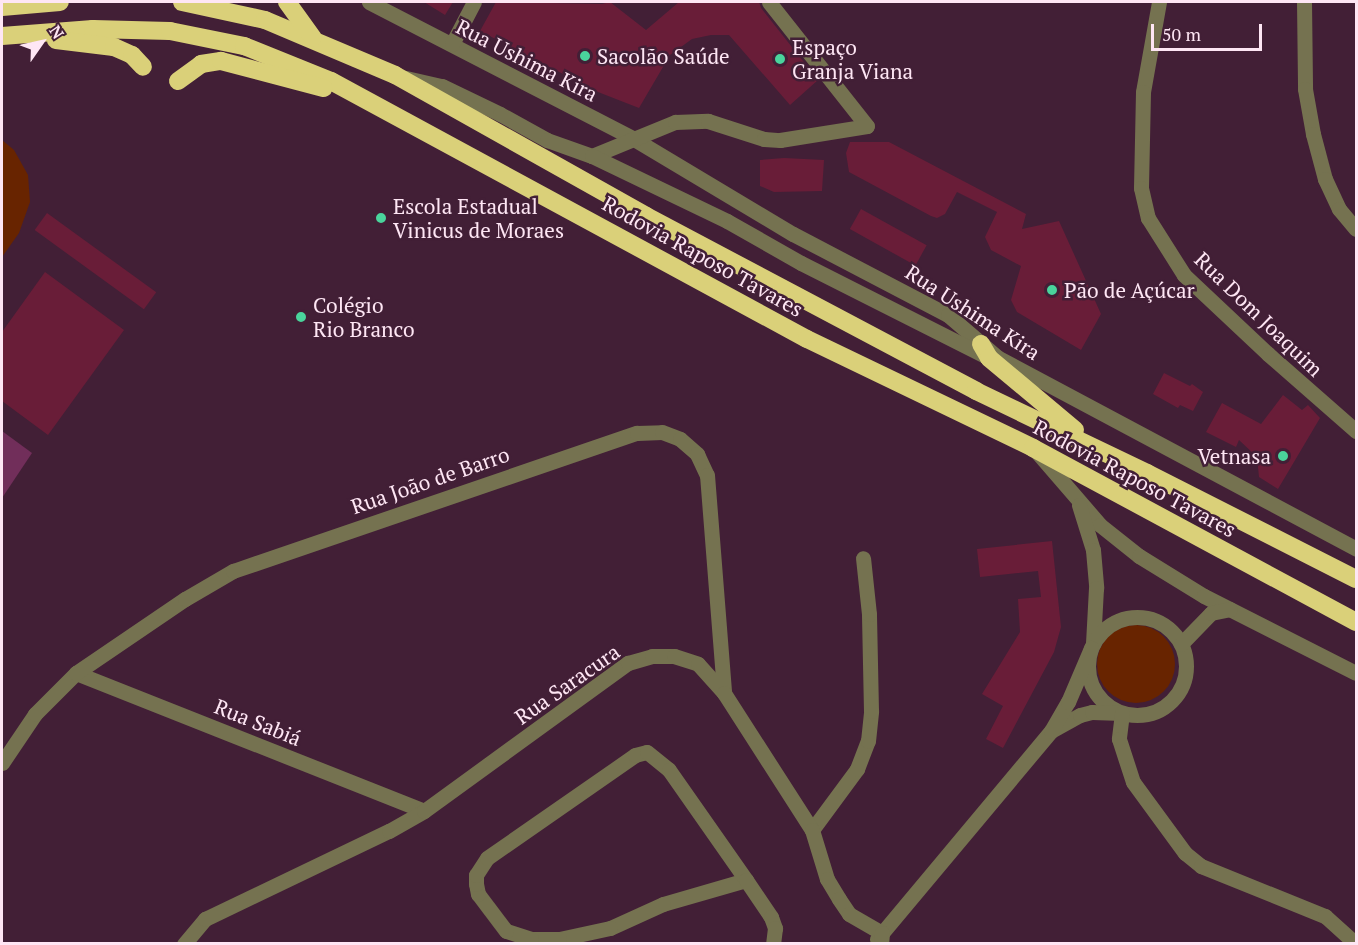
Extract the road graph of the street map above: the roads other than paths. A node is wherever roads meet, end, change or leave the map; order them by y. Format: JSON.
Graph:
{"nodes":[{"id":1,"x":60,"y":2,"type":"edge"},
{"id":2,"x":194,"y":2,"type":"edge"},
{"id":3,"x":287,"y":2,"type":"edge"},
{"id":4,"x":369,"y":2,"type":"edge"},
{"id":5,"x":474,"y":2,"type":"edge"},
{"id":6,"x":768,"y":2,"type":"edge"},
{"id":7,"x":1159,"y":2,"type":"edge"},
{"id":8,"x":1304,"y":2,"type":"edge"},
{"id":9,"x":2,"y":7,"type":"edge"},
{"id":10,"x":6,"y":35,"type":"edge"},
{"id":11,"x":315,"y":39,"type":"junction"},
{"id":12,"x":452,"y":44,"type":"junction"},
{"id":13,"x":143,"y":67,"type":"dead end"},
{"id":14,"x":395,"y":75,"type":"junction"},
{"id":15,"x":178,"y":81,"type":"dead end"},
{"id":16,"x":369,"y":100,"type":"junction"},
{"id":17,"x":634,"y":139,"type":"junction"},
{"id":18,"x":592,"y":156,"type":"junction"},
{"id":19,"x":1356,"y":229,"type":"edge"},
{"id":20,"x":985,"y":351,"type":"junction"},
{"id":21,"x":1356,"y":431,"type":"edge"},
{"id":22,"x":1095,"y":447,"type":"junction"},
{"id":23,"x":1033,"y":448,"type":"junction"},
{"id":24,"x":1078,"y":502,"type":"junction"},
{"id":25,"x":1356,"y":549,"type":"edge"},
{"id":26,"x":863,"y":558,"type":"dead end"},
{"id":27,"x":1356,"y":579,"type":"edge"},
{"id":28,"x":1230,"y":609,"type":"junction"},
{"id":29,"x":1356,"y":622,"type":"edge"},
{"id":30,"x":1181,"y":644,"type":"junction"},
{"id":31,"x":1092,"y":646,"type":"junction"},
{"id":32,"x":76,"y":673,"type":"junction"},
{"id":33,"x":1356,"y":673,"type":"edge"},
{"id":34,"x":724,"y":693,"type":"junction"},
{"id":35,"x":1122,"y":713,"type":"junction"},
{"id":36,"x":1051,"y":731,"type":"junction"},
{"id":37,"x":2,"y":763,"type":"edge"},
{"id":38,"x":424,"y":811,"type":"junction"},
{"id":39,"x":812,"y":830,"type":"junction"},
{"id":40,"x":746,"y":879,"type":"junction"},
{"id":41,"x":504,"y":937,"type":"edge"},
{"id":42,"x":879,"y":940,"type":"edge"},
{"id":43,"x":532,"y":941,"type":"edge"},
{"id":44,"x":184,"y":944,"type":"edge"},
{"id":45,"x":772,"y":944,"type":"edge"},
{"id":46,"x":1356,"y":944,"type":"edge"}],
"edges":[{"from":1,"to":9,"type":"highway"},
{"from":2,"to":11,"type":"highway","name":"Rodovia Raposo Tavares"},
{"from":3,"to":11,"type":"highway"},
{"from":4,"to":12,"type":"street","name":"Rua Ushima Kira"},
{"from":5,"to":12,"type":"street"},
{"from":6,"to":17,"type":"street"},
{"from":7,"to":21,"type":"street","name":"Rua Dom Joaquim"},
{"from":8,"to":19,"type":"street"},
{"from":10,"to":13,"type":"highway"},
{"from":10,"to":16,"type":"highway","name":"Rodovia Raposo Tavares"},
{"from":11,"to":14,"type":"highway","name":"Rodovia Raposo Tavares"},
{"from":12,"to":17,"type":"street","name":"Rua Ushima Kira"},
{"from":14,"to":18,"type":"street"},
{"from":14,"to":22,"type":"highway","name":"Rodovia Raposo Tavares"},
{"from":15,"to":16,"type":"highway"},
{"from":16,"to":23,"type":"highway","name":"Rodovia Raposo Tavares"},
{"from":17,"to":18,"type":"street"},
{"from":17,"to":20,"type":"street","name":"Rua Ushima Kira"},
{"from":18,"to":20,"type":"street"},
{"from":20,"to":22,"type":"highway"},
{"from":20,"to":25,"type":"street","name":"Rua Ushima Kira"},
{"from":22,"to":27,"type":"highway","name":"Rodovia Raposo Tavares"},
{"from":23,"to":24,"type":"street"},
{"from":23,"to":29,"type":"highway","name":"Rodovia Raposo Tavares"},
{"from":24,"to":28,"type":"street"},
{"from":24,"to":31,"type":"street"},
{"from":26,"to":39,"type":"street"},
{"from":28,"to":30,"type":"street"},
{"from":28,"to":33,"type":"street"},
{"from":30,"to":31,"type":"street"},
{"from":30,"to":35,"type":"street"},
{"from":31,"to":35,"type":"street"},
{"from":31,"to":36,"type":"street"},
{"from":32,"to":34,"type":"street","name":"Rua João de Barro"},
{"from":32,"to":37,"type":"street","name":"Rua João de Barro"},
{"from":32,"to":38,"type":"street","name":"Rua Sabiá"},
{"from":34,"to":38,"type":"street","name":"Rua Saracura"},
{"from":34,"to":39,"type":"street","name":"Rua Saracura"},
{"from":35,"to":36,"type":"street"},
{"from":35,"to":46,"type":"street"},
{"from":36,"to":42,"type":"street"},
{"from":38,"to":44,"type":"street","name":"Rua Saracura"},
{"from":39,"to":42,"type":"street","name":"Rua Saracura"},
{"from":40,"to":41,"type":"street"},
{"from":40,"to":43,"type":"street"},
{"from":40,"to":45,"type":"street"},
{"from":41,"to":43,"type":"street"}]}
